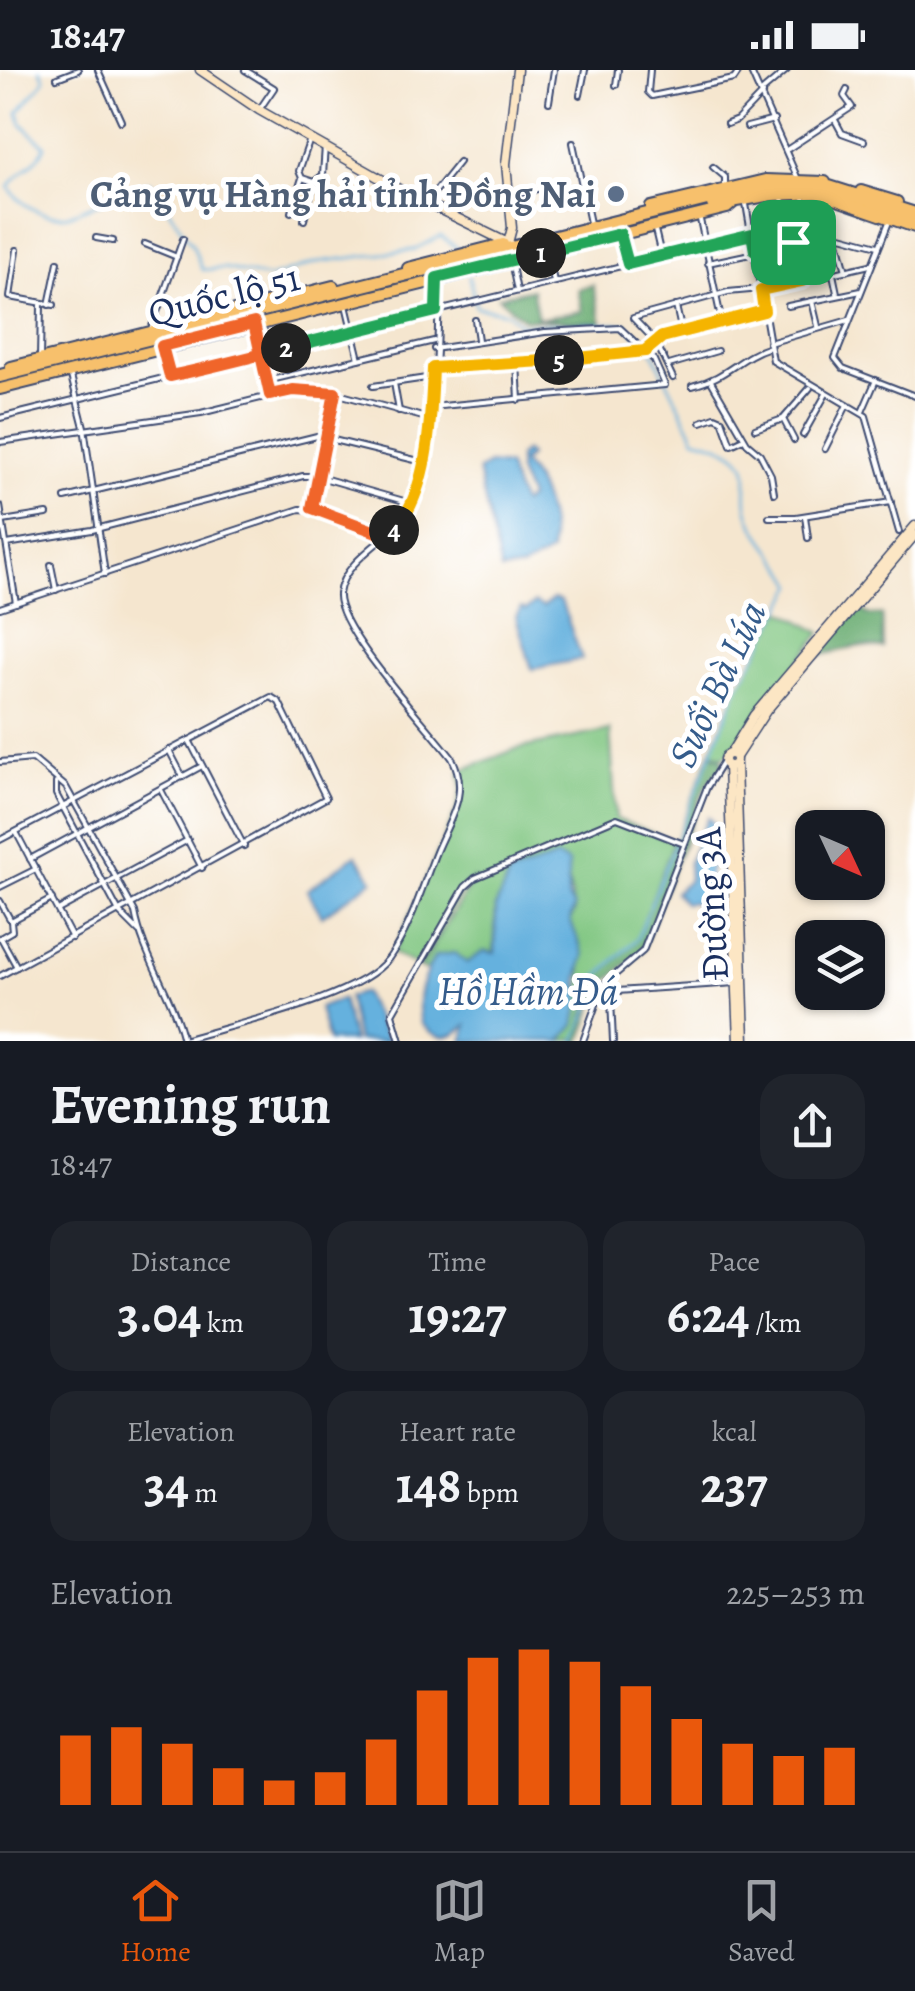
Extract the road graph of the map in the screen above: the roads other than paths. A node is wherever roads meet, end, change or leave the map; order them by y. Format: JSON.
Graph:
{"nodes":[{"id":1,"x":78,"y":70,"type":"edge"},
{"id":2,"x":98,"y":70,"type":"edge"},
{"id":3,"x":202,"y":70,"type":"edge"},
{"id":4,"x":245,"y":70,"type":"edge"},
{"id":5,"x":518,"y":70,"type":"edge"},
{"id":6,"x":554,"y":70,"type":"edge"},
{"id":7,"x":585,"y":70,"type":"edge"},
{"id":8,"x":618,"y":70,"type":"edge"},
{"id":9,"x":650,"y":70,"type":"edge"},
{"id":10,"x":740,"y":70,"type":"edge"},
{"id":11,"x":750,"y":70,"type":"edge"},
{"id":12,"x":788,"y":70,"type":"edge"},
{"id":13,"x":56,"y":78,"type":"dead end"},
{"id":14,"x":616,"y":85,"type":"dead end"},
{"id":15,"x":847,"y":90,"type":"dead end"},
{"id":16,"x":762,"y":93,"type":"junction"},
{"id":17,"x":580,"y":95,"type":"dead end"},
{"id":18,"x":549,"y":102,"type":"dead end"},
{"id":19,"x":260,"y":110,"type":"junction"},
{"id":20,"x":774,"y":120,"type":"junction"},
{"id":21,"x":835,"y":120,"type":"junction"},
{"id":22,"x":121,"y":121,"type":"dead end"},
{"id":23,"x":727,"y":124,"type":"dead end"},
{"id":24,"x":747,"y":127,"type":"dead end"},
{"id":25,"x":310,"y":138,"type":"junction"},
{"id":26,"x":864,"y":141,"type":"dead end"},
{"id":27,"x":573,"y":143,"type":"dead end"},
{"id":28,"x":325,"y":146,"type":"junction"},
{"id":29,"x":788,"y":149,"type":"junction"},
{"id":30,"x":459,"y":162,"type":"dead end"},
{"id":31,"x":713,"y":167,"type":"dead end"},
{"id":32,"x":302,"y":178,"type":"junction"},
{"id":33,"x":314,"y":182,"type":"junction"},
{"id":34,"x":724,"y":186,"type":"junction"},
{"id":35,"x":804,"y":187,"type":"junction"},
{"id":36,"x":541,"y":188,"type":"dead end"},
{"id":37,"x":781,"y":193,"type":"junction"},
{"id":38,"x":507,"y":197,"type":"junction"},
{"id":39,"x":739,"y":201,"type":"junction"},
{"id":40,"x":426,"y":203,"type":"junction"},
{"id":41,"x":291,"y":212,"type":"dead end"},
{"id":42,"x":698,"y":215,"type":"junction"},
{"id":43,"x":915,"y":217,"type":"edge"},
{"id":44,"x":891,"y":218,"type":"junction"},
{"id":45,"x":304,"y":220,"type":"dead end"},
{"id":46,"x":590,"y":223,"type":"junction"},
{"id":47,"x":654,"y":226,"type":"junction"},
{"id":48,"x":620,"y":230,"type":"junction"},
{"id":49,"x":752,"y":234,"type":"junction"},
{"id":50,"x":836,"y":234,"type":"junction"},
{"id":51,"x":812,"y":236,"type":"junction"},
{"id":52,"x":96,"y":238,"type":"dead end"},
{"id":53,"x":183,"y":239,"type":"dead end"},
{"id":54,"x":114,"y":241,"type":"dead end"},
{"id":55,"x":793,"y":242,"type":"junction"},
{"id":56,"x":145,"y":244,"type":"dead end"},
{"id":57,"x":704,"y":245,"type":"junction"},
{"id":58,"x":878,"y":246,"type":"junction"},
{"id":59,"x":17,"y":250,"type":"dead end"},
{"id":60,"x":548,"y":251,"type":"junction"},
{"id":61,"x":510,"y":252,"type":"junction"},
{"id":62,"x":755,"y":252,"type":"junction"},
{"id":63,"x":177,"y":256,"type":"junction"},
{"id":64,"x":661,"y":256,"type":"junction"},
{"id":65,"x":58,"y":262,"type":"dead end"},
{"id":66,"x":628,"y":264,"type":"junction"},
{"id":67,"x":708,"y":264,"type":"junction"},
{"id":68,"x":870,"y":265,"type":"junction"},
{"id":69,"x":435,"y":270,"type":"junction"},
{"id":70,"x":846,"y":270,"type":"junction"},
{"id":71,"x":833,"y":274,"type":"junction"},
{"id":72,"x":822,"y":276,"type":"junction"},
{"id":73,"x":802,"y":281,"type":"junction"},
{"id":74,"x":554,"y":282,"type":"junction"},
{"id":75,"x":761,"y":290,"type":"junction"},
{"id":76,"x":860,"y":290,"type":"junction"},
{"id":77,"x":518,"y":291,"type":"junction"},
{"id":78,"x":716,"y":296,"type":"junction"},
{"id":79,"x":838,"y":296,"type":"junction"},
{"id":80,"x":345,"y":298,"type":"junction"},
{"id":81,"x":812,"y":301,"type":"junction"},
{"id":82,"x":41,"y":305,"type":"junction"},
{"id":83,"x":676,"y":306,"type":"junction"},
{"id":84,"x":788,"y":306,"type":"dead end"},
{"id":85,"x":436,"y":311,"type":"junction"},
{"id":86,"x":764,"y":311,"type":"junction"},
{"id":87,"x":474,"y":320,"type":"dead end"},
{"id":88,"x":849,"y":320,"type":"junction"},
{"id":89,"x":254,"y":321,"type":"junction"},
{"id":90,"x":722,"y":323,"type":"junction"},
{"id":91,"x":818,"y":328,"type":"junction"},
{"id":92,"x":352,"y":332,"type":"junction"},
{"id":93,"x":682,"y":333,"type":"junction"},
{"id":94,"x":156,"y":338,"type":"junction"},
{"id":95,"x":478,"y":340,"type":"junction"},
{"id":96,"x":434,"y":341,"type":"junction"},
{"id":97,"x":656,"y":342,"type":"junction"},
{"id":98,"x":770,"y":345,"type":"junction"},
{"id":99,"x":434,"y":349,"type":"junction"},
{"id":100,"x":645,"y":351,"type":"junction"},
{"id":101,"x":717,"y":352,"type":"dead end"},
{"id":102,"x":261,"y":354,"type":"junction"},
{"id":103,"x":40,"y":358,"type":"junction"},
{"id":104,"x":359,"y":359,"type":"junction"},
{"id":105,"x":67,"y":360,"type":"junction"},
{"id":106,"x":517,"y":362,"type":"junction"},
{"id":107,"x":668,"y":366,"type":"junction"},
{"id":108,"x":433,"y":368,"type":"junction"},
{"id":109,"x":0,"y":373,"type":"edge"},
{"id":110,"x":170,"y":376,"type":"junction"},
{"id":111,"x":433,"y":377,"type":"junction"},
{"id":112,"x":673,"y":378,"type":"dead end"},
{"id":113,"x":876,"y":380,"type":"junction"},
{"id":114,"x":267,"y":381,"type":"junction"},
{"id":115,"x":712,"y":382,"type":"junction"},
{"id":116,"x":394,"y":383,"type":"junction"},
{"id":117,"x":373,"y":386,"type":"dead end"},
{"id":118,"x":692,"y":386,"type":"dead end"},
{"id":119,"x":811,"y":386,"type":"junction"},
{"id":120,"x":0,"y":387,"type":"edge"},
{"id":121,"x":335,"y":393,"type":"junction"},
{"id":122,"x":826,"y":394,"type":"junction"},
{"id":123,"x":270,"y":395,"type":"junction"},
{"id":124,"x":915,"y":396,"type":"edge"},
{"id":125,"x":78,"y":398,"type":"junction"},
{"id":126,"x":519,"y":400,"type":"junction"},
{"id":127,"x":847,"y":405,"type":"junction"},
{"id":128,"x":431,"y":407,"type":"junction"},
{"id":129,"x":399,"y":410,"type":"junction"},
{"id":130,"x":862,"y":412,"type":"junction"},
{"id":131,"x":0,"y":418,"type":"edge"},
{"id":132,"x":430,"y":418,"type":"junction"},
{"id":133,"x":783,"y":419,"type":"junction"},
{"id":134,"x":702,"y":422,"type":"dead end"},
{"id":135,"x":84,"y":428,"type":"junction"},
{"id":136,"x":754,"y":429,"type":"dead end"},
{"id":137,"x":804,"y":435,"type":"dead end"},
{"id":138,"x":328,"y":437,"type":"junction"},
{"id":139,"x":744,"y":439,"type":"junction"},
{"id":140,"x":794,"y":440,"type":"dead end"},
{"id":141,"x":0,"y":442,"type":"edge"},
{"id":142,"x":825,"y":449,"type":"dead end"},
{"id":143,"x":422,"y":462,"type":"junction"},
{"id":144,"x":316,"y":476,"type":"junction"},
{"id":145,"x":92,"y":492,"type":"junction"},
{"id":146,"x":774,"y":494,"type":"dead end"},
{"id":147,"x":65,"y":498,"type":"dead end"},
{"id":148,"x":891,"y":502,"type":"junction"},
{"id":149,"x":412,"y":504,"type":"junction"},
{"id":150,"x":0,"y":506,"type":"edge"},
{"id":151,"x":312,"y":508,"type":"junction"},
{"id":152,"x":47,"y":514,"type":"dead end"},
{"id":153,"x":769,"y":516,"type":"dead end"},
{"id":154,"x":805,"y":516,"type":"junction"},
{"id":155,"x":4,"y":522,"type":"junction"},
{"id":156,"x":915,"y":526,"type":"edge"},
{"id":157,"x":97,"y":528,"type":"junction"},
{"id":158,"x":900,"y":532,"type":"dead end"},
{"id":159,"x":915,"y":535,"type":"edge"},
{"id":160,"x":387,"y":536,"type":"junction"},
{"id":161,"x":808,"y":538,"type":"dead end"},
{"id":162,"x":7,"y":544,"type":"junction"},
{"id":163,"x":50,"y":565,"type":"dead end"},
{"id":164,"x":106,"y":574,"type":"junction"},
{"id":165,"x":56,"y":590,"type":"junction"},
{"id":166,"x":16,"y":603,"type":"junction"},
{"id":167,"x":0,"y":608,"type":"edge"},
{"id":168,"x":821,"y":643,"type":"junction"},
{"id":169,"x":188,"y":740,"type":"junction"},
{"id":170,"x":170,"y":750,"type":"junction"},
{"id":171,"x":731,"y":760,"type":"junction"},
{"id":172,"x":0,"y":762,"type":"edge"},
{"id":173,"x":202,"y":766,"type":"junction"},
{"id":174,"x":184,"y":776,"type":"junction"},
{"id":175,"x":715,"y":776,"type":"junction"},
{"id":176,"x":726,"y":778,"type":"junction"},
{"id":177,"x":56,"y":783,"type":"junction"},
{"id":178,"x":161,"y":790,"type":"junction"},
{"id":179,"x":73,"y":801,"type":"junction"},
{"id":180,"x":63,"y":806,"type":"junction"},
{"id":181,"x":88,"y":828,"type":"junction"},
{"id":182,"x":16,"y":832,"type":"junction"},
{"id":183,"x":78,"y":834,"type":"junction"},
{"id":184,"x":0,"y":840,"type":"edge"},
{"id":185,"x":188,"y":840,"type":"junction"},
{"id":186,"x":682,"y":843,"type":"junction"},
{"id":187,"x":244,"y":846,"type":"junction"},
{"id":188,"x":30,"y":859,"type":"junction"},
{"id":189,"x":202,"y":868,"type":"junction"},
{"id":190,"x":36,"y":869,"type":"junction"},
{"id":191,"x":116,"y":878,"type":"junction"},
{"id":192,"x":104,"y":884,"type":"junction"},
{"id":193,"x":0,"y":887,"type":"edge"},
{"id":194,"x":52,"y":899,"type":"junction"},
{"id":195,"x":0,"y":901,"type":"edge"},
{"id":196,"x":133,"y":909,"type":"junction"},
{"id":197,"x":58,"y":910,"type":"junction"},
{"id":198,"x":119,"y":912,"type":"junction"},
{"id":199,"x":123,"y":918,"type":"junction"},
{"id":200,"x":11,"y":922,"type":"junction"},
{"id":201,"x":139,"y":932,"type":"junction"},
{"id":202,"x":1,"y":938,"type":"edge"},
{"id":203,"x":72,"y":938,"type":"junction"},
{"id":204,"x":18,"y":967,"type":"junction"},
{"id":205,"x":0,"y":976,"type":"edge"},
{"id":206,"x":740,"y":983,"type":"junction"},
{"id":207,"x":183,"y":1040,"type":"edge"},
{"id":208,"x":400,"y":1041,"type":"edge"},
{"id":209,"x":583,"y":1041,"type":"edge"},
{"id":210,"x":613,"y":1041,"type":"edge"},
{"id":211,"x":742,"y":1041,"type":"edge"}],
"edges":[{"from":1,"to":13,"type":"street"},
{"from":2,"to":22,"type":"street"},
{"from":3,"to":19,"type":"street"},
{"from":4,"to":19,"type":"street"},
{"from":5,"to":38,"type":"street"},
{"from":6,"to":18,"type":"street"},
{"from":7,"to":17,"type":"street"},
{"from":8,"to":14,"type":"street"},
{"from":9,"to":10,"type":"street"},
{"from":11,"to":16,"type":"street"},
{"from":12,"to":16,"type":"street"},
{"from":15,"to":21,"type":"street"},
{"from":16,"to":20,"type":"street"},
{"from":16,"to":23,"type":"street"},
{"from":19,"to":25,"type":"street"},
{"from":20,"to":24,"type":"street"},
{"from":20,"to":29,"type":"street"},
{"from":21,"to":26,"type":"street"},
{"from":21,"to":29,"type":"street"},
{"from":25,"to":28,"type":"street"},
{"from":25,"to":32,"type":"street"},
{"from":27,"to":46,"type":"street"},
{"from":28,"to":33,"type":"street"},
{"from":28,"to":40,"type":"street"},
{"from":29,"to":35,"type":"street"},
{"from":30,"to":40,"type":"street"},
{"from":31,"to":34,"type":"street"},
{"from":32,"to":33,"type":"street"},
{"from":32,"to":41,"type":"street"},
{"from":33,"to":45,"type":"street"},
{"from":34,"to":35,"type":"main road","name":"Quốc lộ 51"},
{"from":34,"to":46,"type":"main road","name":"Quốc lộ 51"},
{"from":35,"to":37,"type":"highway","name":"Quốc lộ 51"},
{"from":35,"to":43,"type":"highway"},
{"from":35,"to":43,"type":"highway","name":"Quốc lộ 51"},
{"from":35,"to":44,"type":"highway","name":"Quốc lộ 51"},
{"from":35,"to":51,"type":"street"},
{"from":35,"to":61,"type":"highway","name":"Quốc lộ 51"},
{"from":36,"to":38,"type":"street"},
{"from":37,"to":39,"type":"highway","name":"Quốc lộ 51"},
{"from":37,"to":55,"type":"street"},
{"from":38,"to":61,"type":"street"},
{"from":39,"to":42,"type":"main road","name":"Quốc lộ 51"},
{"from":39,"to":48,"type":"highway","name":"Quốc lộ 51"},
{"from":39,"to":49,"type":"street"},
{"from":40,"to":61,"type":"street"},
{"from":42,"to":47,"type":"main road","name":"Quốc lộ 51"},
{"from":42,"to":57,"type":"street"},
{"from":43,"to":44,"type":"highway","name":"Quốc lộ 51"},
{"from":44,"to":58,"type":"street"},
{"from":46,"to":61,"type":"main road","name":"Quốc lộ 51"},
{"from":47,"to":48,"type":"main road","name":"Quốc lộ 51"},
{"from":47,"to":64,"type":"street"},
{"from":48,"to":60,"type":"main road","name":"Quốc lộ 51"},
{"from":48,"to":61,"type":"highway","name":"Quốc lộ 51"},
{"from":48,"to":66,"type":"street"},
{"from":49,"to":57,"type":"street"},
{"from":49,"to":62,"type":"street"},
{"from":50,"to":51,"type":"street"},
{"from":50,"to":58,"type":"street"},
{"from":50,"to":70,"type":"street"},
{"from":51,"to":72,"type":"street"},
{"from":52,"to":54,"type":"street"},
{"from":53,"to":63,"type":"street"},
{"from":55,"to":62,"type":"street"},
{"from":55,"to":73,"type":"street"},
{"from":56,"to":63,"type":"street"},
{"from":57,"to":64,"type":"street"},
{"from":57,"to":67,"type":"street"},
{"from":58,"to":68,"type":"street"},
{"from":59,"to":82,"type":"street"},
{"from":60,"to":61,"type":"main road","name":"Quốc lộ 51"},
{"from":60,"to":74,"type":"street"},
{"from":61,"to":69,"type":"highway","name":"Quốc lộ 51"},
{"from":61,"to":77,"type":"street"},
{"from":62,"to":67,"type":"street"},
{"from":62,"to":75,"type":"street"},
{"from":63,"to":94,"type":"street"},
{"from":64,"to":66,"type":"street"},
{"from":65,"to":82,"type":"street"},
{"from":66,"to":74,"type":"street"},
{"from":67,"to":78,"type":"street"},
{"from":68,"to":70,"type":"street"},
{"from":68,"to":76,"type":"street"},
{"from":69,"to":80,"type":"highway","name":"Quốc lộ 51"},
{"from":69,"to":85,"type":"street"},
{"from":69,"to":94,"type":"highway","name":"Quốc lộ 51"},
{"from":70,"to":71,"type":"street"},
{"from":71,"to":72,"type":"street"},
{"from":71,"to":79,"type":"street"},
{"from":72,"to":73,"type":"street"},
{"from":73,"to":75,"type":"street"},
{"from":74,"to":77,"type":"street"},
{"from":75,"to":78,"type":"street"},
{"from":75,"to":86,"type":"street"},
{"from":76,"to":79,"type":"street"},
{"from":76,"to":88,"type":"street"},
{"from":77,"to":85,"type":"street"},
{"from":78,"to":83,"type":"street"},
{"from":78,"to":90,"type":"street"},
{"from":79,"to":81,"type":"street"},
{"from":80,"to":89,"type":"highway","name":"Quốc lộ 51"},
{"from":80,"to":92,"type":"street"},
{"from":81,"to":84,"type":"street"},
{"from":81,"to":91,"type":"street"},
{"from":82,"to":103,"type":"street"},
{"from":83,"to":93,"type":"street"},
{"from":83,"to":97,"type":"street"},
{"from":85,"to":92,"type":"street"},
{"from":85,"to":96,"type":"street"},
{"from":86,"to":90,"type":"street"},
{"from":86,"to":98,"type":"street"},
{"from":87,"to":95,"type":"street"},
{"from":88,"to":91,"type":"street"},
{"from":88,"to":113,"type":"street"},
{"from":89,"to":94,"type":"highway","name":"Quốc lộ 51"},
{"from":89,"to":102,"type":"street"},
{"from":90,"to":93,"type":"street"},
{"from":91,"to":98,"type":"street"},
{"from":92,"to":102,"type":"street"},
{"from":92,"to":104,"type":"street"},
{"from":93,"to":97,"type":"street"},
{"from":94,"to":105,"type":"highway","name":"Quốc lộ 51"},
{"from":94,"to":110,"type":"street"},
{"from":95,"to":99,"type":"street"},
{"from":95,"to":100,"type":"street"},
{"from":96,"to":99,"type":"street"},
{"from":96,"to":104,"type":"street"},
{"from":97,"to":100,"type":"street"},
{"from":97,"to":107,"type":"street"},
{"from":98,"to":115,"type":"street"},
{"from":98,"to":119,"type":"street"},
{"from":99,"to":108,"type":"street"},
{"from":100,"to":106,"type":"street"},
{"from":100,"to":126,"type":"street"},
{"from":101,"to":107,"type":"street"},
{"from":102,"to":110,"type":"street"},
{"from":102,"to":114,"type":"street"},
{"from":103,"to":105,"type":"main road","name":"Quốc lộ 51"},
{"from":103,"to":109,"type":"main road","name":"Quốc lộ 51"},
{"from":104,"to":114,"type":"street"},
{"from":105,"to":109,"type":"highway","name":"Quốc lộ 51"},
{"from":105,"to":120,"type":"highway","name":"Quốc lộ 51"},
{"from":105,"to":125,"type":"street"},
{"from":106,"to":108,"type":"street"},
{"from":106,"to":126,"type":"street"},
{"from":107,"to":112,"type":"street"},
{"from":108,"to":111,"type":"street"},
{"from":110,"to":125,"type":"street"},
{"from":111,"to":116,"type":"street"},
{"from":111,"to":128,"type":"street"},
{"from":113,"to":124,"type":"street"},
{"from":113,"to":130,"type":"street"},
{"from":114,"to":123,"type":"street"},
{"from":115,"to":118,"type":"street"},
{"from":115,"to":139,"type":"street"},
{"from":116,"to":117,"type":"street"},
{"from":116,"to":129,"type":"street"},
{"from":119,"to":122,"type":"street"},
{"from":119,"to":133,"type":"street"},
{"from":121,"to":123,"type":"street"},
{"from":121,"to":129,"type":"street"},
{"from":121,"to":138,"type":"street"},
{"from":122,"to":127,"type":"street"},
{"from":122,"to":137,"type":"street"},
{"from":123,"to":135,"type":"street"},
{"from":125,"to":131,"type":"street"},
{"from":125,"to":135,"type":"street"},
{"from":126,"to":128,"type":"street"},
{"from":127,"to":130,"type":"street"},
{"from":127,"to":142,"type":"street"},
{"from":128,"to":132,"type":"street"},
{"from":129,"to":132,"type":"street"},
{"from":130,"to":148,"type":"street"},
{"from":132,"to":143,"type":"street"},
{"from":133,"to":136,"type":"street"},
{"from":133,"to":140,"type":"street"},
{"from":134,"to":139,"type":"street"},
{"from":135,"to":141,"type":"street"},
{"from":135,"to":145,"type":"street"},
{"from":138,"to":143,"type":"street"},
{"from":138,"to":144,"type":"street"},
{"from":138,"to":145,"type":"street"},
{"from":139,"to":146,"type":"street"},
{"from":143,"to":149,"type":"street"},
{"from":144,"to":149,"type":"street"},
{"from":144,"to":151,"type":"street"},
{"from":144,"to":157,"type":"street"},
{"from":145,"to":147,"type":"street"},
{"from":145,"to":157,"type":"street"},
{"from":148,"to":154,"type":"street"},
{"from":148,"to":158,"type":"street"},
{"from":149,"to":160,"type":"street"},
{"from":150,"to":155,"type":"street"},
{"from":151,"to":160,"type":"street"},
{"from":151,"to":164,"type":"street"},
{"from":152,"to":155,"type":"street"},
{"from":153,"to":154,"type":"street"},
{"from":154,"to":161,"type":"street"},
{"from":155,"to":162,"type":"street"},
{"from":156,"to":168,"type":"street","name":"Đường 3A"},
{"from":157,"to":162,"type":"street"},
{"from":157,"to":164,"type":"street"},
{"from":159,"to":168,"type":"street","name":"Đường 3A"},
{"from":160,"to":207,"type":"street"},
{"from":162,"to":166,"type":"street"},
{"from":163,"to":165,"type":"street"},
{"from":164,"to":165,"type":"street"},
{"from":165,"to":166,"type":"street"},
{"from":166,"to":167,"type":"street"},
{"from":168,"to":171,"type":"street","name":"Đường 3A"},
{"from":169,"to":170,"type":"street"},
{"from":169,"to":173,"type":"street"},
{"from":169,"to":187,"type":"street"},
{"from":170,"to":174,"type":"street"},
{"from":170,"to":179,"type":"street"},
{"from":171,"to":175,"type":"street"},
{"from":171,"to":176,"type":"street","name":"Đường 3A"},
{"from":171,"to":206,"type":"street","name":"Đường 3A"},
{"from":172,"to":177,"type":"street"},
{"from":173,"to":174,"type":"street"},
{"from":173,"to":187,"type":"street"},
{"from":174,"to":178,"type":"street"},
{"from":175,"to":176,"type":"street"},
{"from":175,"to":186,"type":"street"},
{"from":176,"to":206,"type":"street","name":"Đường 3A"},
{"from":177,"to":179,"type":"street"},
{"from":177,"to":180,"type":"street"},
{"from":178,"to":181,"type":"street"},
{"from":178,"to":185,"type":"street"},
{"from":179,"to":180,"type":"street"},
{"from":179,"to":181,"type":"street"},
{"from":180,"to":182,"type":"street"},
{"from":180,"to":183,"type":"street"},
{"from":181,"to":183,"type":"street"},
{"from":181,"to":191,"type":"street"},
{"from":182,"to":184,"type":"street"},
{"from":182,"to":188,"type":"street"},
{"from":183,"to":188,"type":"street"},
{"from":183,"to":192,"type":"street"},
{"from":185,"to":189,"type":"street"},
{"from":185,"to":191,"type":"street"},
{"from":186,"to":208,"type":"street"},
{"from":186,"to":209,"type":"street"},
{"from":187,"to":189,"type":"street"},
{"from":188,"to":190,"type":"street"},
{"from":189,"to":196,"type":"street"},
{"from":190,"to":193,"type":"street"},
{"from":190,"to":194,"type":"street"},
{"from":191,"to":192,"type":"street"},
{"from":191,"to":196,"type":"street"},
{"from":192,"to":197,"type":"street"},
{"from":192,"to":198,"type":"street"},
{"from":194,"to":197,"type":"street"},
{"from":194,"to":200,"type":"street"},
{"from":195,"to":200,"type":"street"},
{"from":196,"to":198,"type":"street"},
{"from":196,"to":199,"type":"street"},
{"from":196,"to":201,"type":"street"},
{"from":197,"to":203,"type":"street"},
{"from":198,"to":199,"type":"street"},
{"from":198,"to":203,"type":"street"},
{"from":199,"to":201,"type":"street"},
{"from":200,"to":202,"type":"street"},
{"from":201,"to":207,"type":"street"},
{"from":202,"to":204,"type":"street"},
{"from":203,"to":204,"type":"street"},
{"from":204,"to":205,"type":"street"},
{"from":206,"to":210,"type":"street"},
{"from":206,"to":211,"type":"street","name":"Đường 3A"}]}
